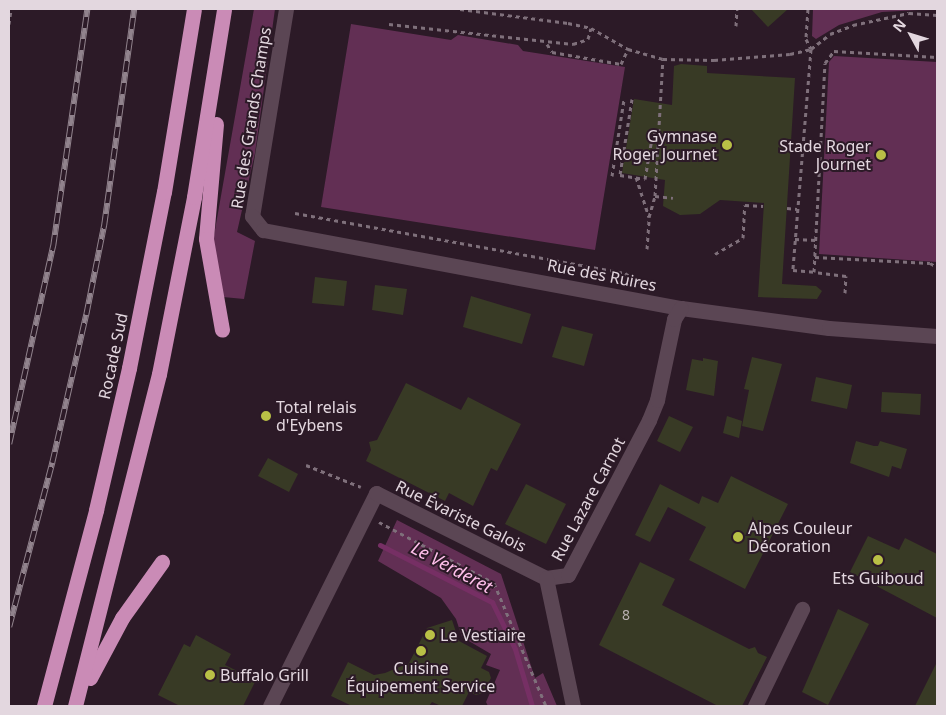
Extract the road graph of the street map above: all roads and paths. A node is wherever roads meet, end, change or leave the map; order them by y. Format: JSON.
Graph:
{"nodes":[{"id":1,"x":11,"y":9,"type":"edge"},
{"id":2,"x":194,"y":9,"type":"edge"},
{"id":3,"x":225,"y":9,"type":"edge"},
{"id":4,"x":286,"y":9,"type":"edge"},
{"id":5,"x":460,"y":9,"type":"edge"},
{"id":6,"x":738,"y":9,"type":"edge"},
{"id":7,"x":808,"y":9,"type":"edge"},
{"id":8,"x":937,"y":15,"type":"edge"},
{"id":9,"x":9,"y":24,"type":"edge"},
{"id":10,"x":390,"y":24,"type":"dead end"},
{"id":11,"x":736,"y":26,"type":"dead end"},
{"id":12,"x":590,"y":28,"type":"junction"},
{"id":13,"x":546,"y":44,"type":"junction"},
{"id":14,"x":811,"y":49,"type":"junction"},
{"id":15,"x":628,"y":50,"type":"junction"},
{"id":16,"x":937,"y":57,"type":"edge"},
{"id":17,"x":663,"y":58,"type":"junction"},
{"id":18,"x":624,"y":99,"type":"dead end"},
{"id":19,"x":632,"y":99,"type":"dead end"},
{"id":20,"x":622,"y":107,"type":"junction"},
{"id":21,"x":632,"y":108,"type":"junction"},
{"id":22,"x":659,"y":133,"type":"junction"},
{"id":23,"x":617,"y":141,"type":"junction"},
{"id":24,"x":625,"y":143,"type":"junction"},
{"id":25,"x":612,"y":176,"type":"dead end"},
{"id":26,"x":636,"y":177,"type":"junction"},
{"id":27,"x":655,"y":196,"type":"junction"},
{"id":28,"x":674,"y":198,"type":"dead end"},
{"id":29,"x":763,"y":206,"type":"dead end"},
{"id":30,"x":787,"y":208,"type":"dead end"},
{"id":31,"x":797,"y":208,"type":"junction"},
{"id":32,"x":295,"y":213,"type":"dead end"},
{"id":33,"x":649,"y":218,"type":"junction"},
{"id":34,"x":263,"y":230,"type":"joint"},
{"id":35,"x":795,"y":239,"type":"junction"},
{"id":36,"x":816,"y":240,"type":"junction"},
{"id":37,"x":647,"y":249,"type":"dead end"},
{"id":38,"x":715,"y":254,"type":"dead end"},
{"id":39,"x":815,"y":257,"type":"junction"},
{"id":40,"x":937,"y":267,"type":"edge"},
{"id":41,"x":814,"y":272,"type":"junction"},
{"id":42,"x":646,"y":284,"type":"dead end"},
{"id":43,"x":846,"y":293,"type":"dead end"},
{"id":44,"x":681,"y":308,"type":"junction"},
{"id":45,"x":222,"y":330,"type":"dead end"},
{"id":46,"x":937,"y":336,"type":"edge"},
{"id":47,"x":306,"y":465,"type":"dead end"},
{"id":48,"x":376,"y":493,"type":"junction"},
{"id":49,"x":365,"y":515,"type":"junction"},
{"id":50,"x":162,"y":562,"type":"dead end"},
{"id":51,"x":546,"y":578,"type":"junction"},
{"id":52,"x":802,"y":608,"type":"dead end"},
{"id":53,"x":45,"y":701,"type":"edge"},
{"id":54,"x":75,"y":706,"type":"edge"},
{"id":55,"x":270,"y":706,"type":"edge"},
{"id":56,"x":546,"y":706,"type":"edge"},
{"id":57,"x":573,"y":706,"type":"edge"},
{"id":58,"x":755,"y":706,"type":"edge"}],
"edges":[{"from":1,"to":9,"type":"path"},
{"from":2,"to":53,"type":"highway","name":"Rocade Sud"},
{"from":3,"to":45,"type":"highway"},
{"from":3,"to":54,"type":"highway"},
{"from":4,"to":34,"type":"street","name":"Rue des Grands Champs"},
{"from":5,"to":12,"type":"path"},
{"from":6,"to":11,"type":"path"},
{"from":7,"to":14,"type":"path"},
{"from":8,"to":14,"type":"path"},
{"from":10,"to":13,"type":"path"},
{"from":12,"to":13,"type":"path"},
{"from":12,"to":15,"type":"path"},
{"from":13,"to":15,"type":"path"},
{"from":14,"to":17,"type":"path"},
{"from":14,"to":31,"type":"path"},
{"from":15,"to":17,"type":"path"},
{"from":16,"to":36,"type":"path"},
{"from":17,"to":22,"type":"path"},
{"from":18,"to":20,"type":"path"},
{"from":19,"to":21,"type":"path"},
{"from":20,"to":21,"type":"path"},
{"from":20,"to":23,"type":"path"},
{"from":21,"to":24,"type":"path"},
{"from":22,"to":26,"type":"path"},
{"from":22,"to":27,"type":"path"},
{"from":23,"to":24,"type":"path"},
{"from":23,"to":25,"type":"path"},
{"from":24,"to":26,"type":"path"},
{"from":26,"to":33,"type":"path"},
{"from":27,"to":28,"type":"path"},
{"from":27,"to":33,"type":"path"},
{"from":29,"to":38,"type":"path"},
{"from":30,"to":31,"type":"path"},
{"from":31,"to":35,"type":"path"},
{"from":32,"to":42,"type":"path"},
{"from":33,"to":37,"type":"path"},
{"from":34,"to":44,"type":"street","name":"Rue des Ruires"},
{"from":35,"to":36,"type":"path"},
{"from":35,"to":41,"type":"path"},
{"from":36,"to":39,"type":"path"},
{"from":39,"to":40,"type":"path"},
{"from":39,"to":41,"type":"path"},
{"from":41,"to":43,"type":"path"},
{"from":44,"to":46,"type":"street","name":"Rue des Ruires"},
{"from":44,"to":51,"type":"street","name":"Rue Lazare Carnot"},
{"from":47,"to":48,"type":"path"},
{"from":48,"to":49,"type":"street","name":"Rue Évariste Galois"},
{"from":48,"to":51,"type":"street","name":"Rue Évariste Galois"},
{"from":49,"to":55,"type":"street","name":"Rue Évariste Galois"},
{"from":49,"to":56,"type":"path"},
{"from":50,"to":54,"type":"highway"},
{"from":51,"to":57,"type":"street"},
{"from":52,"to":58,"type":"street"}]}
